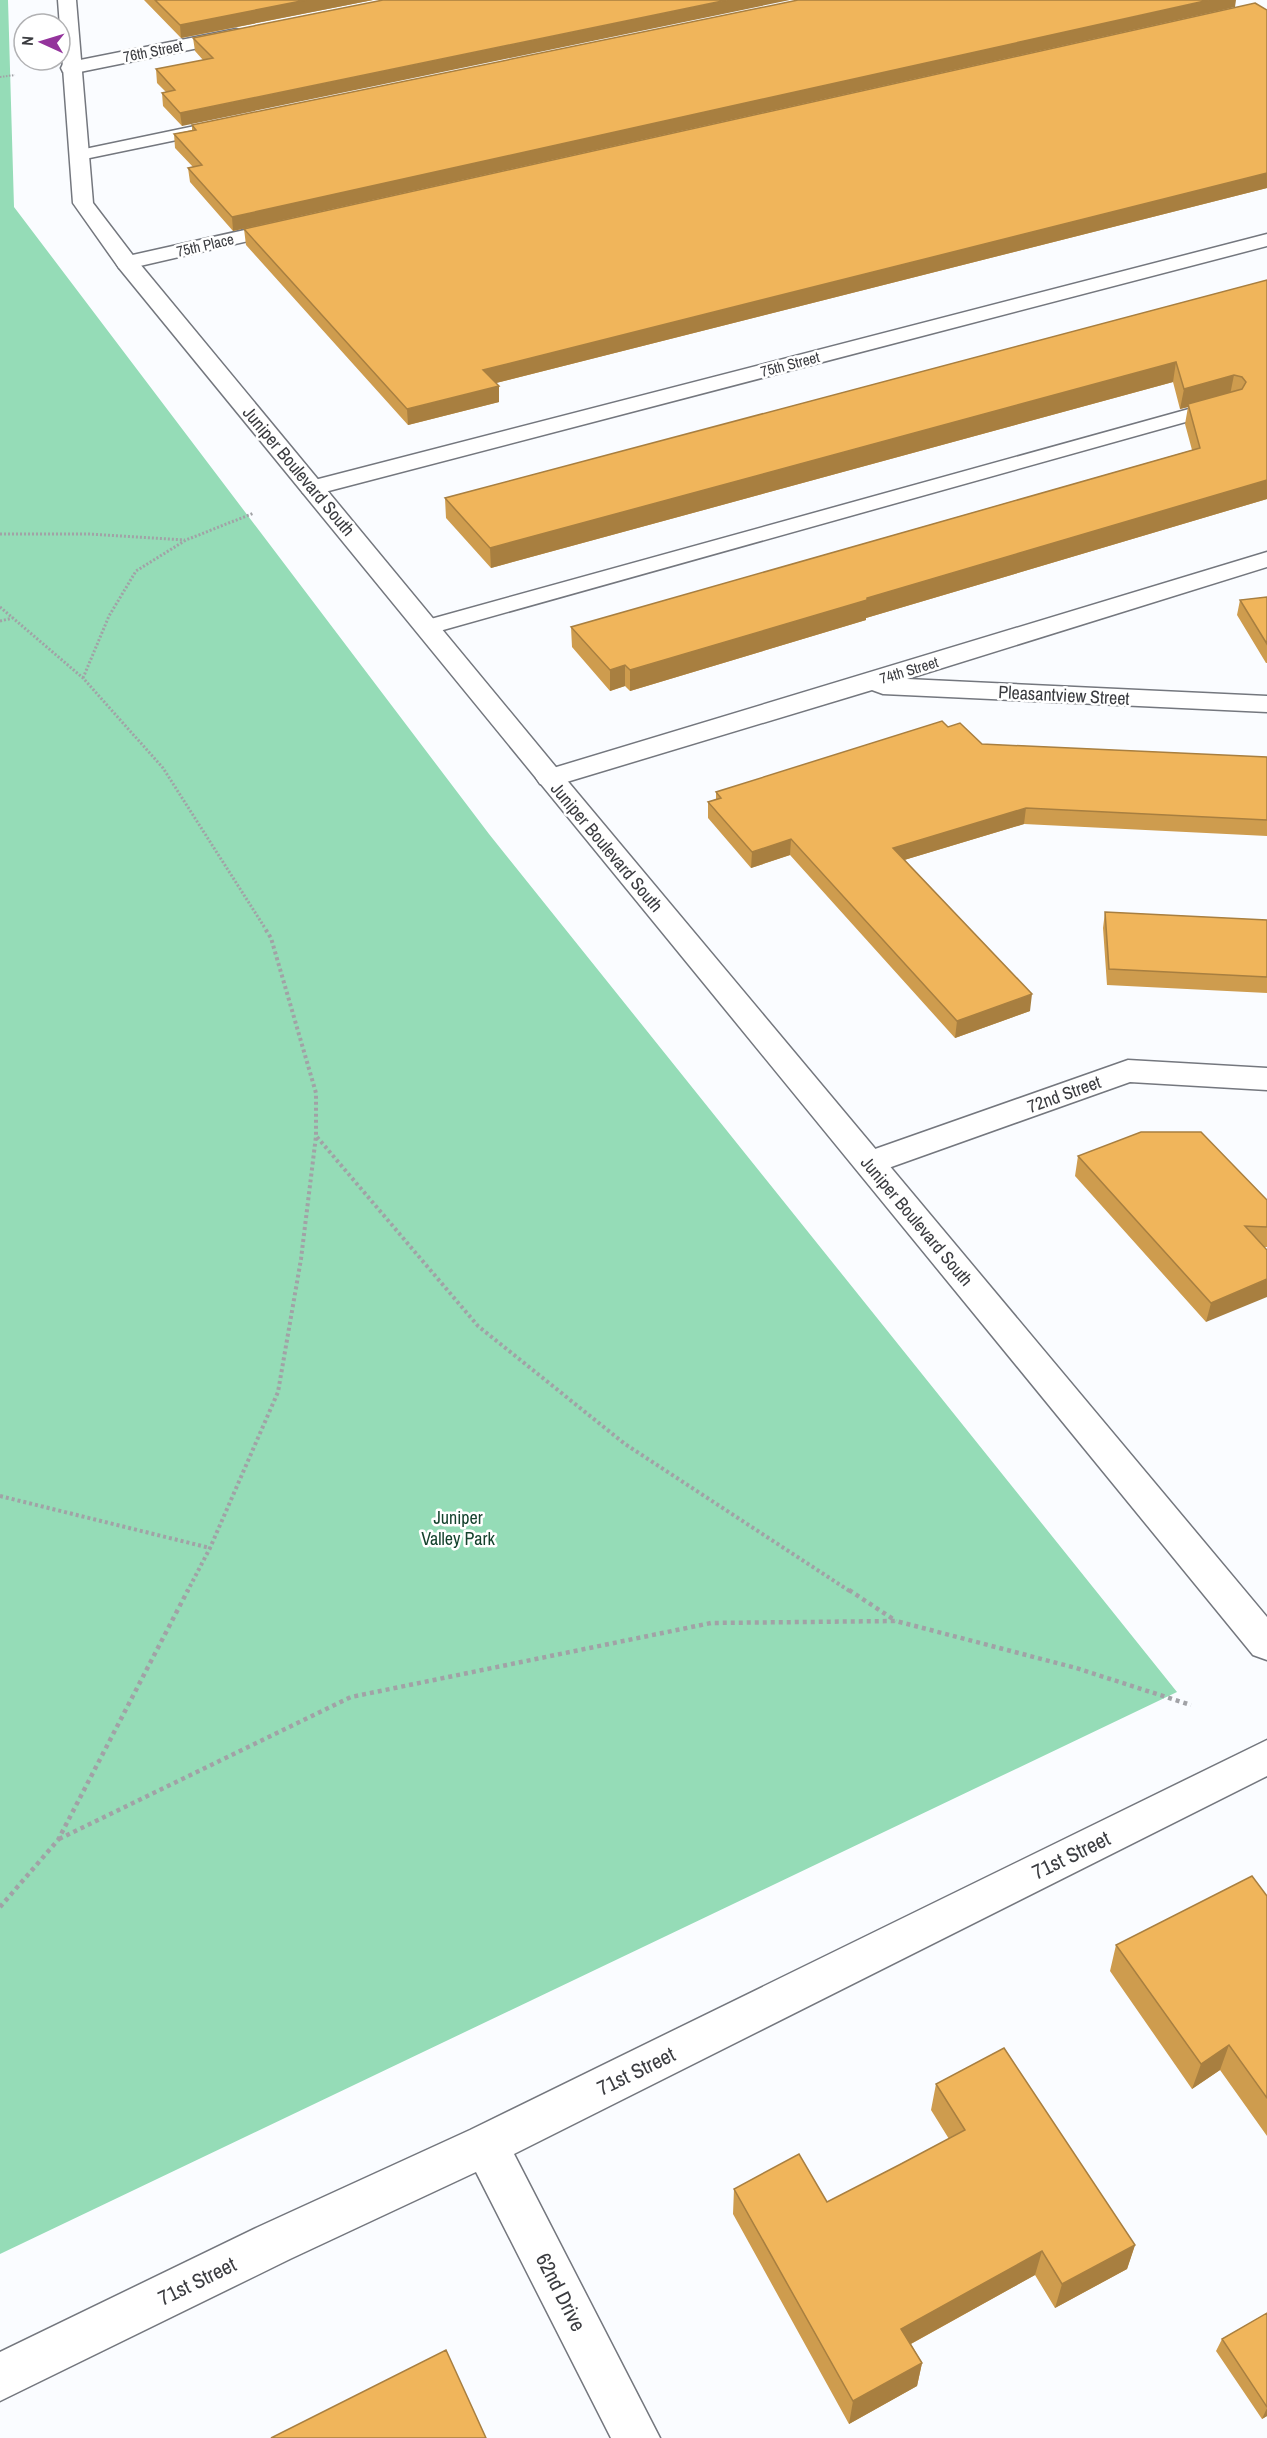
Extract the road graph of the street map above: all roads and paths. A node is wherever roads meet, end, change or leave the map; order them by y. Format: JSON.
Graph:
{"nodes":[{"id":1,"x":260,"y":30,"type":"edge"},
{"id":2,"x":72,"y":68,"type":"edge"},
{"id":3,"x":70,"y":72,"type":"edge"},
{"id":4,"x":15,"y":75,"type":"dead end"},
{"id":5,"x":0,"y":77,"type":"edge"},
{"id":6,"x":231,"y":123,"type":"edge"},
{"id":7,"x":80,"y":155,"type":"junction"},
{"id":8,"x":305,"y":223,"type":"edge"},
{"id":9,"x":1267,"y":240,"type":"edge"},
{"id":10,"x":127,"y":263,"type":"junction"},
{"id":11,"x":1231,"y":403,"type":"edge"},
{"id":12,"x":312,"y":488,"type":"junction"},
{"id":13,"x":254,"y":513,"type":"dead end"},
{"id":14,"x":0,"y":534,"type":"edge"},
{"id":15,"x":186,"y":540,"type":"junction"},
{"id":16,"x":1267,"y":559,"type":"edge"},
{"id":17,"x":0,"y":607,"type":"edge"},
{"id":18,"x":13,"y":618,"type":"junction"},
{"id":19,"x":0,"y":621,"type":"edge"},
{"id":20,"x":428,"y":627,"type":"junction"},
{"id":21,"x":82,"y":678,"type":"junction"},
{"id":22,"x":861,"y":685,"type":"junction"},
{"id":23,"x":1267,"y":704,"type":"edge"},
{"id":24,"x":550,"y":778,"type":"junction"},
{"id":25,"x":1267,"y":1079,"type":"edge"},
{"id":26,"x":316,"y":1136,"type":"junction"},
{"id":27,"x":869,"y":1163,"type":"junction"},
{"id":28,"x":0,"y":1496,"type":"edge"},
{"id":29,"x":210,"y":1548,"type":"junction"},
{"id":30,"x":896,"y":1621,"type":"junction"},
{"id":31,"x":1267,"y":1644,"type":"edge"},
{"id":32,"x":1191,"y":1705,"type":"dead end"},
{"id":33,"x":1267,"y":1757,"type":"edge"},
{"id":34,"x":58,"y":1839,"type":"junction"},
{"id":35,"x":0,"y":1907,"type":"edge"},
{"id":36,"x":486,"y":2145,"type":"junction"},
{"id":37,"x":0,"y":2377,"type":"edge"},
{"id":38,"x":636,"y":2438,"type":"edge"}],
"edges":[{"from":1,"to":2,"type":"street","name":"76th Street"},
{"from":3,"to":7,"type":"street","name":"Juniper Boulevard South"},
{"from":4,"to":5,"type":"path"},
{"from":6,"to":7,"type":"lane"},
{"from":7,"to":10,"type":"street","name":"Juniper Boulevard South"},
{"from":8,"to":10,"type":"street","name":"75th Place"},
{"from":9,"to":12,"type":"street","name":"75th Street"},
{"from":10,"to":12,"type":"street","name":"Juniper Boulevard South"},
{"from":11,"to":20,"type":"lane"},
{"from":12,"to":20,"type":"street","name":"Juniper Boulevard South"},
{"from":13,"to":15,"type":"path"},
{"from":14,"to":15,"type":"path"},
{"from":15,"to":21,"type":"path"},
{"from":16,"to":22,"type":"street","name":"74th Street"},
{"from":17,"to":18,"type":"path"},
{"from":18,"to":19,"type":"path"},
{"from":18,"to":21,"type":"path"},
{"from":20,"to":24,"type":"street","name":"Juniper Boulevard South"},
{"from":21,"to":26,"type":"path"},
{"from":22,"to":23,"type":"street","name":"Pleasantview Street"},
{"from":22,"to":24,"type":"street","name":"74th Street"},
{"from":24,"to":27,"type":"street","name":"Juniper Boulevard South"},
{"from":25,"to":27,"type":"street","name":"72nd Street"},
{"from":26,"to":29,"type":"path"},
{"from":26,"to":30,"type":"path"},
{"from":27,"to":31,"type":"street","name":"Juniper Boulevard South"},
{"from":28,"to":29,"type":"path"},
{"from":29,"to":34,"type":"path"},
{"from":30,"to":32,"type":"path"},
{"from":30,"to":34,"type":"path"},
{"from":33,"to":36,"type":"street","name":"71st Street"},
{"from":34,"to":35,"type":"path"},
{"from":36,"to":37,"type":"street","name":"71st Street"},
{"from":36,"to":38,"type":"street","name":"62nd Drive"}]}
